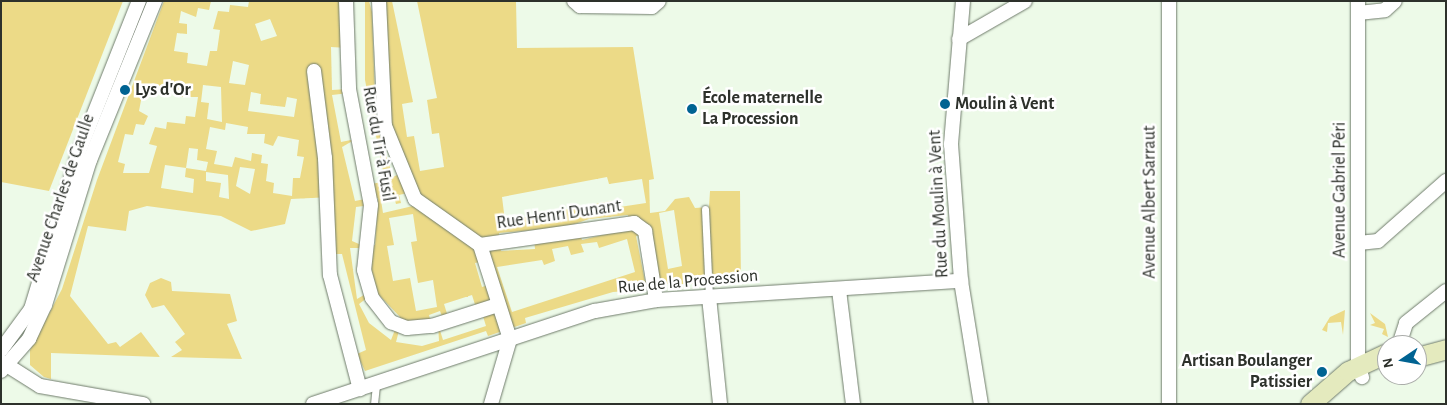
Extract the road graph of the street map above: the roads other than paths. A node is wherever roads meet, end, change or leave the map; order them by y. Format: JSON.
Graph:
{"nodes":[{"id":1,"x":140,"y":1,"type":"edge"},
{"id":2,"x":155,"y":1,"type":"edge"},
{"id":3,"x":346,"y":1,"type":"edge"},
{"id":4,"x":379,"y":1,"type":"edge"},
{"id":5,"x":574,"y":1,"type":"edge"},
{"id":6,"x":659,"y":1,"type":"edge"},
{"id":7,"x":963,"y":1,"type":"edge"},
{"id":8,"x":1026,"y":1,"type":"edge"},
{"id":9,"x":1169,"y":1,"type":"edge"},
{"id":10,"x":1395,"y":1,"type":"edge"},
{"id":11,"x":1358,"y":7,"type":"edge"},
{"id":12,"x":959,"y":39,"type":"junction"},
{"id":13,"x":314,"y":71,"type":"dead end"},
{"id":14,"x":1446,"y":181,"type":"edge"},
{"id":15,"x":705,"y":209,"type":"dead end"},
{"id":16,"x":1359,"y":243,"type":"junction"},
{"id":17,"x":480,"y":245,"type":"junction"},
{"id":18,"x":961,"y":281,"type":"junction"},
{"id":19,"x":839,"y":290,"type":"junction"},
{"id":20,"x":1446,"y":291,"type":"edge"},
{"id":21,"x":710,"y":297,"type":"junction"},
{"id":22,"x":656,"y":300,"type":"junction"},
{"id":23,"x":498,"y":305,"type":"junction"},
{"id":24,"x":1402,"y":335,"type":"edge"},
{"id":25,"x":510,"y":340,"type":"junction"},
{"id":26,"x":1446,"y":340,"type":"edge"},
{"id":27,"x":1427,"y":344,"type":"edge"},
{"id":28,"x":1446,"y":349,"type":"edge"},
{"id":29,"x":1,"y":350,"type":"edge"},
{"id":30,"x":1427,"y":354,"type":"edge"},
{"id":31,"x":1377,"y":361,"type":"edge"},
{"id":32,"x":3,"y":366,"type":"edge"},
{"id":33,"x":1377,"y":368,"type":"edge"},
{"id":34,"x":1360,"y":372,"type":"junction"},
{"id":35,"x":376,"y":384,"type":"junction"},
{"id":36,"x":360,"y":389,"type":"junction"},
{"id":37,"x":143,"y":404,"type":"edge"},
{"id":38,"x":313,"y":404,"type":"edge"},
{"id":39,"x":374,"y":404,"type":"edge"},
{"id":40,"x":492,"y":404,"type":"edge"},
{"id":41,"x":720,"y":404,"type":"edge"},
{"id":42,"x":853,"y":404,"type":"edge"},
{"id":43,"x":981,"y":404,"type":"edge"},
{"id":44,"x":1169,"y":404,"type":"edge"},
{"id":45,"x":1310,"y":404,"type":"edge"},
{"id":46,"x":1321,"y":404,"type":"edge"}],
"edges":[{"from":1,"to":29,"type":"street","name":"Avenue Charles de Gaulle"},
{"from":2,"to":32,"type":"street","name":"Avenue Charles de Gaulle"},
{"from":3,"to":23,"type":"street","name":"Rue du Tir à Fusil"},
{"from":4,"to":17,"type":"street","name":"Rue Henri Dunant"},
{"from":5,"to":6,"type":"street"},
{"from":7,"to":12,"type":"street","name":"Rue du Moulin à Vent"},
{"from":8,"to":12,"type":"street"},
{"from":9,"to":44,"type":"street","name":"Avenue Albert Sarraut"},
{"from":10,"to":11,"type":"street"},
{"from":11,"to":16,"type":"street","name":"Avenue Gabriel Péri"},
{"from":12,"to":18,"type":"street","name":"Rue du Moulin à Vent"},
{"from":13,"to":36,"type":"street"},
{"from":14,"to":16,"type":"street"},
{"from":15,"to":21,"type":"lane"},
{"from":16,"to":34,"type":"street","name":"Avenue Gabriel Péri"},
{"from":17,"to":22,"type":"street","name":"Rue Henri Dunant"},
{"from":17,"to":23,"type":"street"},
{"from":18,"to":19,"type":"street","name":"Rue de la Procession"},
{"from":18,"to":43,"type":"street","name":"Rue du Moulin à Vent"},
{"from":19,"to":21,"type":"street","name":"Rue de la Procession"},
{"from":19,"to":42,"type":"street"},
{"from":20,"to":24,"type":"street"},
{"from":21,"to":22,"type":"street","name":"Rue de la Procession"},
{"from":21,"to":41,"type":"street"},
{"from":22,"to":25,"type":"street","name":"Rue de la Procession"},
{"from":23,"to":25,"type":"street"},
{"from":25,"to":35,"type":"street","name":"Rue de la Procession"},
{"from":25,"to":40,"type":"street"},
{"from":26,"to":27,"type":"street"},
{"from":28,"to":30,"type":"street"},
{"from":31,"to":34,"type":"street"},
{"from":32,"to":37,"type":"street"},
{"from":33,"to":34,"type":"street"},
{"from":34,"to":45,"type":"street"},
{"from":34,"to":46,"type":"street"},
{"from":35,"to":36,"type":"street","name":"Rue de la Procession"},
{"from":35,"to":39,"type":"lane"},
{"from":36,"to":38,"type":"street","name":"Rue de la Procession"}]}
